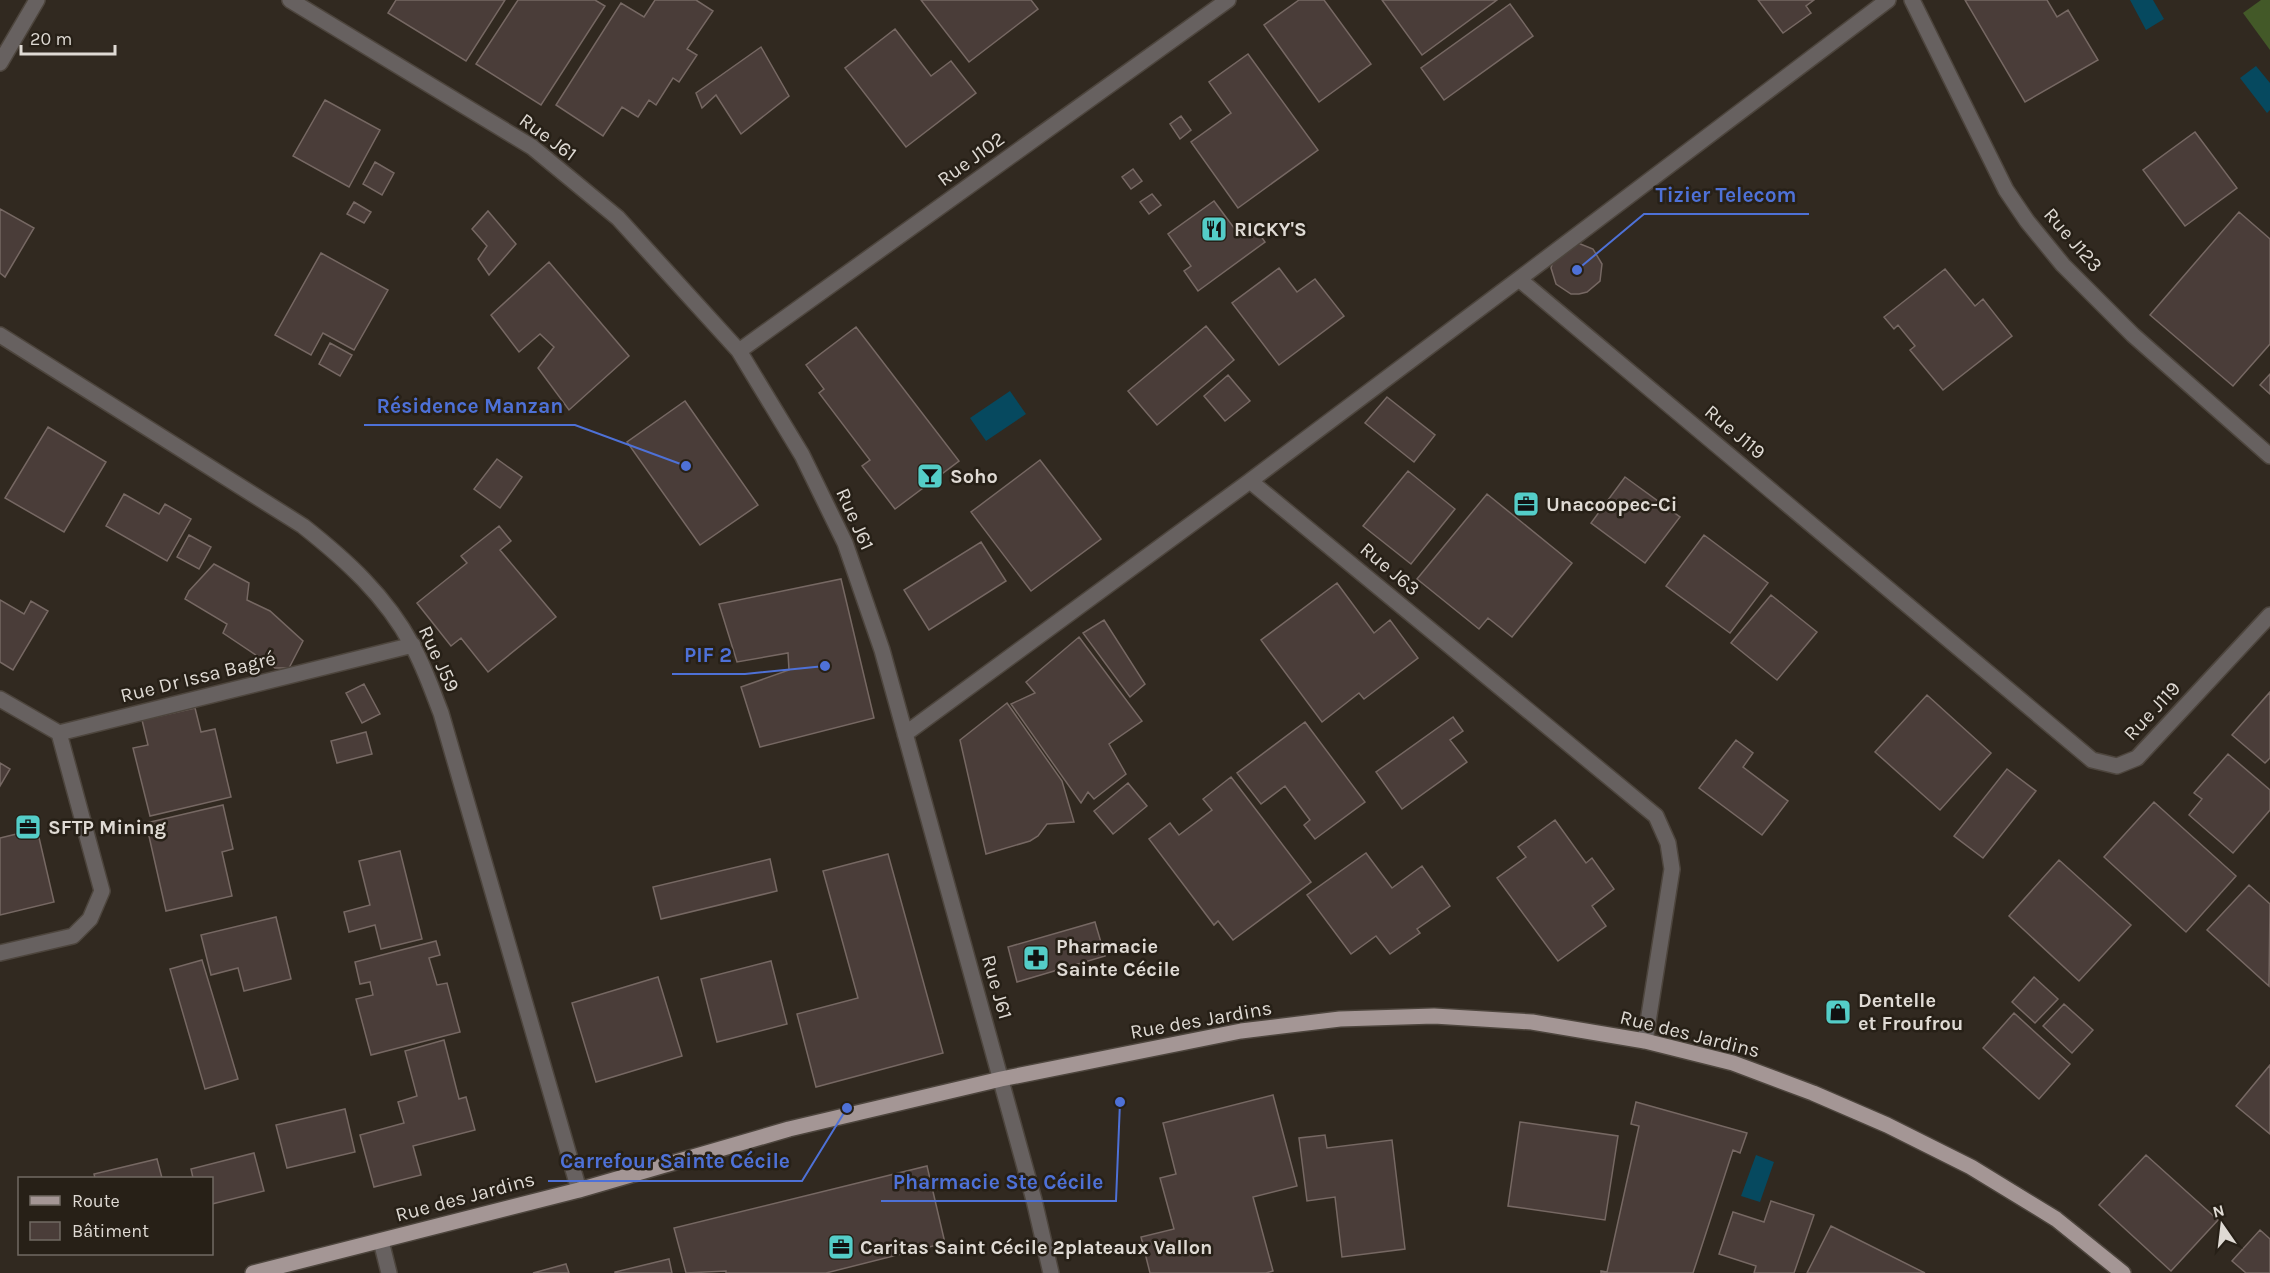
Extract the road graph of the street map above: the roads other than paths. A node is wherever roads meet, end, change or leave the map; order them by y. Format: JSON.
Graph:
{"nodes":[{"id":1,"x":37,"y":0,"type":"edge"},
{"id":2,"x":290,"y":0,"type":"edge"},
{"id":3,"x":1228,"y":0,"type":"edge"},
{"id":4,"x":1888,"y":0,"type":"edge"},
{"id":5,"x":1912,"y":0,"type":"edge"},
{"id":6,"x":0,"y":63,"type":"edge"},
{"id":7,"x":1519,"y":279,"type":"junction"},
{"id":8,"x":0,"y":335,"type":"edge"},
{"id":9,"x":739,"y":351,"type":"junction"},
{"id":10,"x":2270,"y":456,"type":"edge"},
{"id":11,"x":1250,"y":480,"type":"junction"},
{"id":12,"x":2270,"y":615,"type":"edge"},
{"id":13,"x":413,"y":645,"type":"junction"},
{"id":14,"x":0,"y":699,"type":"edge"},
{"id":15,"x":59,"y":733,"type":"junction"},
{"id":16,"x":905,"y":734,"type":"junction"},
{"id":17,"x":0,"y":954,"type":"edge"},
{"id":18,"x":1645,"y":1041,"type":"junction"},
{"id":19,"x":1001,"y":1079,"type":"junction"},
{"id":20,"x":579,"y":1190,"type":"junction"},
{"id":21,"x":381,"y":1241,"type":"junction"},
{"id":22,"x":253,"y":1273,"type":"edge"},
{"id":23,"x":389,"y":1273,"type":"edge"},
{"id":24,"x":1051,"y":1273,"type":"edge"},
{"id":25,"x":2124,"y":1273,"type":"edge"}],
"edges":[{"from":1,"to":6,"type":"street"},
{"from":2,"to":9,"type":"street","name":"Rue J61"},
{"from":3,"to":9,"type":"street","name":"Rue J102"},
{"from":4,"to":7,"type":"street"},
{"from":5,"to":10,"type":"street","name":"Rue J123"},
{"from":7,"to":11,"type":"street"},
{"from":7,"to":12,"type":"street","name":"Rue J119"},
{"from":8,"to":13,"type":"street","name":"Rue J59"},
{"from":9,"to":16,"type":"street","name":"Rue J61"},
{"from":11,"to":16,"type":"street"},
{"from":11,"to":18,"type":"street","name":"Rue J63"},
{"from":13,"to":15,"type":"street","name":"Rue Dr Issa Bagré"},
{"from":13,"to":20,"type":"street","name":"Rue J59"},
{"from":14,"to":15,"type":"street"},
{"from":15,"to":17,"type":"street"},
{"from":16,"to":19,"type":"street","name":"Rue J61"},
{"from":18,"to":19,"type":"main road","name":"Rue des Jardins"},
{"from":18,"to":25,"type":"main road","name":"Rue des Jardins"},
{"from":19,"to":20,"type":"main road","name":"Rue des Jardins"},
{"from":19,"to":24,"type":"street","name":"Rue J61"},
{"from":20,"to":21,"type":"main road","name":"Rue des Jardins"},
{"from":21,"to":22,"type":"main road","name":"Rue des Jardins"},
{"from":21,"to":23,"type":"street"}]}
